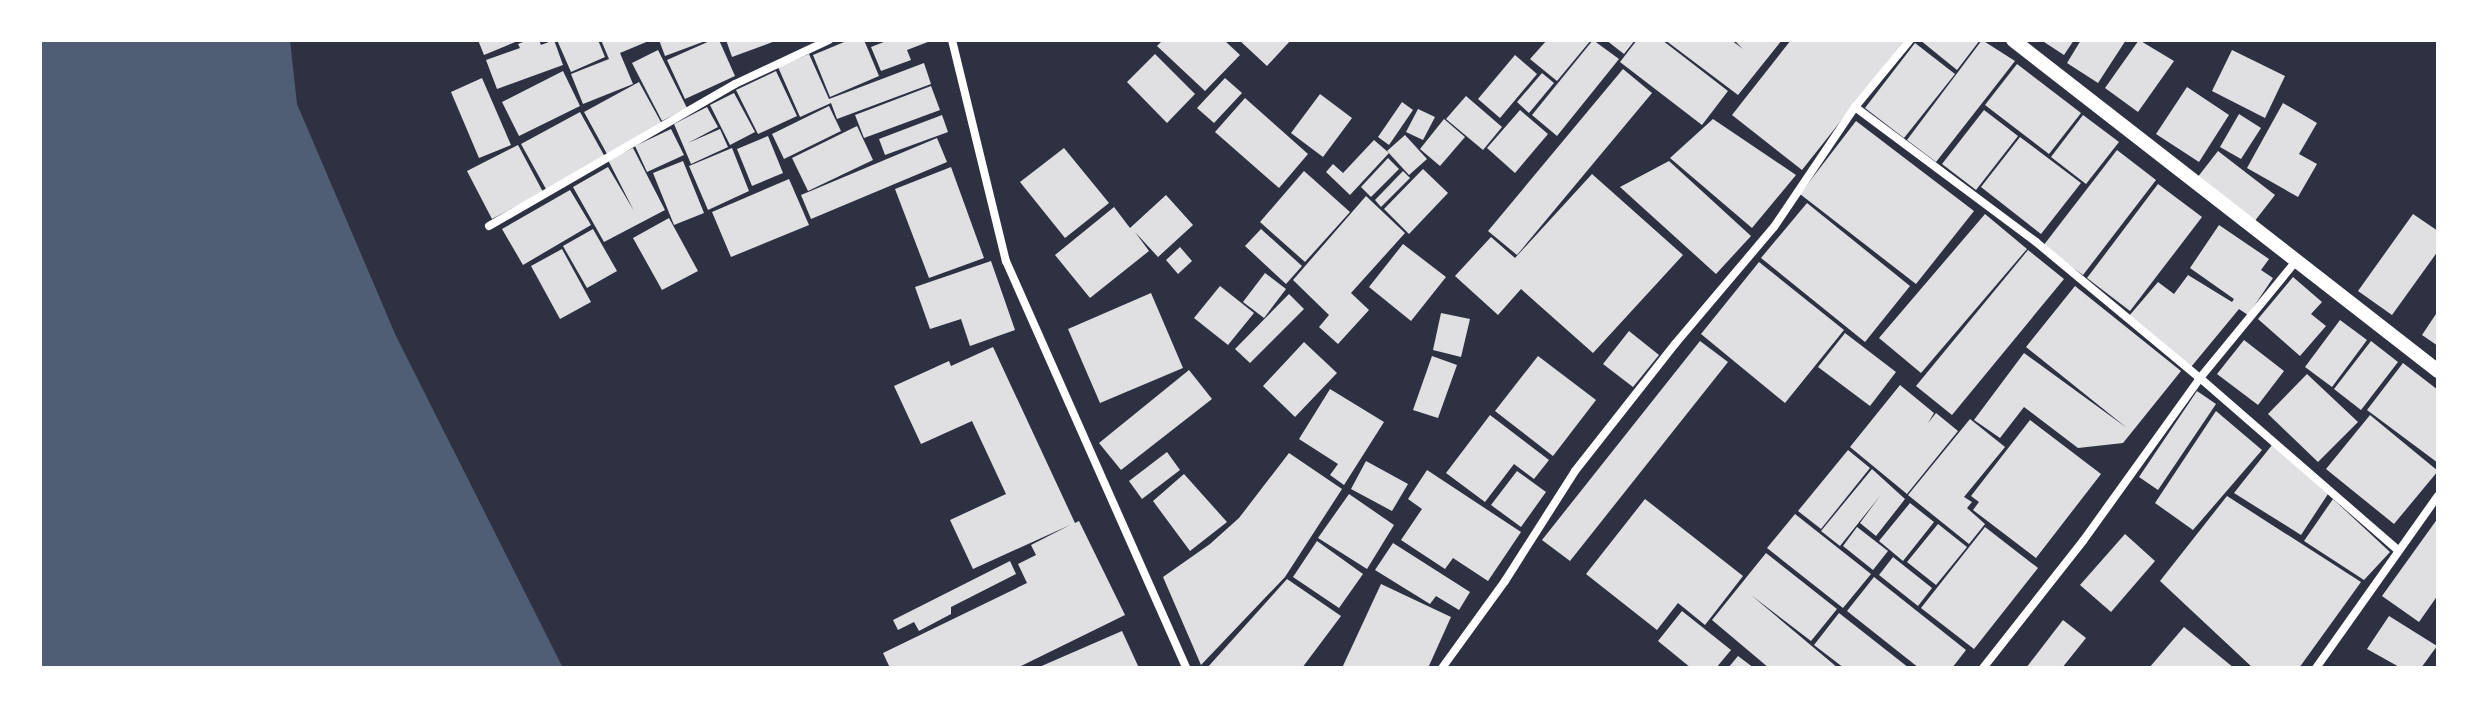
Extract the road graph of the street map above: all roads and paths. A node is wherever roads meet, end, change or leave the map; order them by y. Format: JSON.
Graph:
{"nodes":[{"id":1,"x":829,"y":40,"type":"edge"},
{"id":2,"x":952,"y":40,"type":"edge"},
{"id":3,"x":1910,"y":40,"type":"edge"},
{"id":4,"x":2013,"y":40,"type":"edge"},
{"id":5,"x":1855,"y":107,"type":"junction"},
{"id":6,"x":489,"y":226,"type":"dead end"},
{"id":7,"x":2296,"y":261,"type":"junction"},
{"id":8,"x":2438,"y":371,"type":"edge"},
{"id":9,"x":2200,"y":378,"type":"junction"},
{"id":10,"x":2438,"y":496,"type":"edge"},
{"id":11,"x":2398,"y":550,"type":"junction"},
{"id":12,"x":1186,"y":668,"type":"edge"},
{"id":13,"x":1442,"y":668,"type":"edge"},
{"id":14,"x":1983,"y":668,"type":"edge"},
{"id":15,"x":2316,"y":668,"type":"edge"}],
"edges":[{"from":1,"to":6,"type":"street"},
{"from":2,"to":12,"type":"street"},
{"from":3,"to":5,"type":"street"},
{"from":4,"to":7,"type":"street"},
{"from":5,"to":9,"type":"street"},
{"from":5,"to":13,"type":"street"},
{"from":7,"to":8,"type":"street"},
{"from":7,"to":9,"type":"street"},
{"from":9,"to":11,"type":"street"},
{"from":9,"to":14,"type":"street"},
{"from":10,"to":11,"type":"street"},
{"from":11,"to":15,"type":"street"}]}
